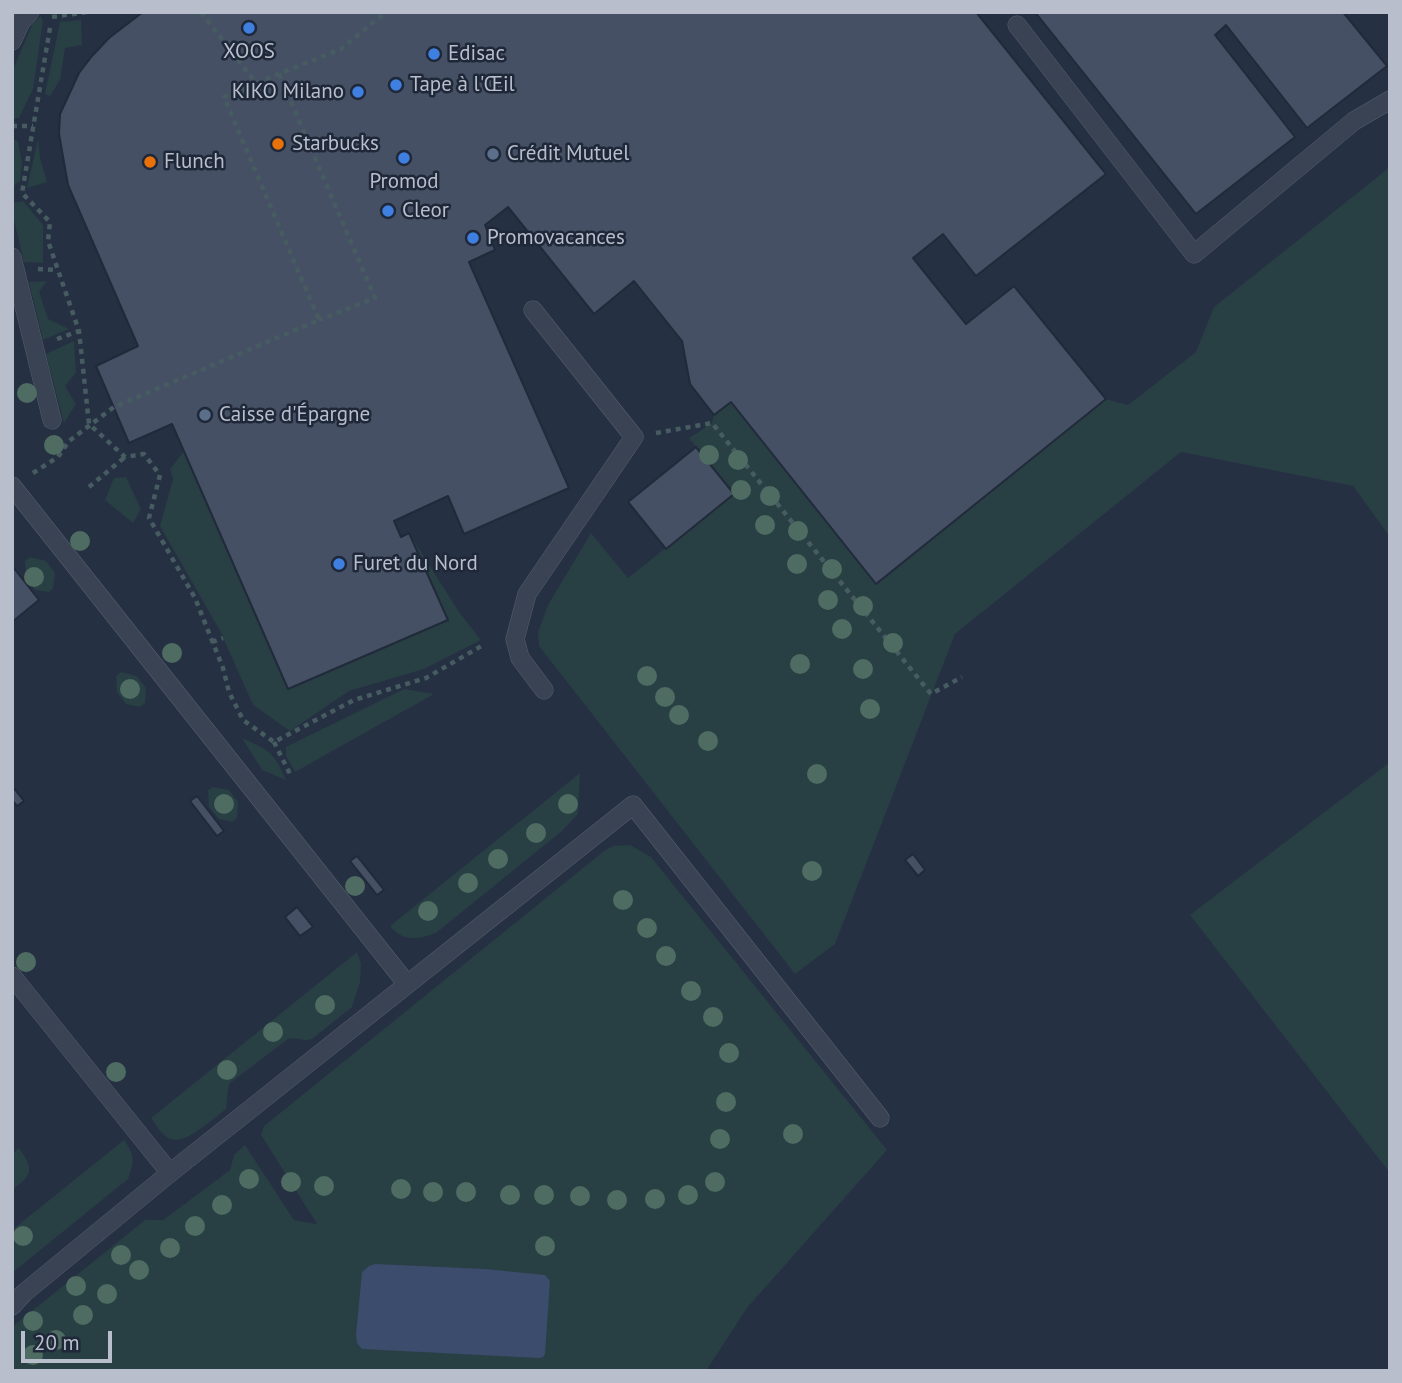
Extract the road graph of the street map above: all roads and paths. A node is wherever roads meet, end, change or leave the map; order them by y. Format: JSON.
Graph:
{"nodes":[{"id":1,"x":30,"y":12,"type":"edge"},
{"id":2,"x":87,"y":12,"type":"edge"},
{"id":3,"x":201,"y":12,"type":"edge"},
{"id":4,"x":386,"y":12,"type":"edge"},
{"id":5,"x":1017,"y":25,"type":"dead end"},
{"id":6,"x":12,"y":41,"type":"edge"},
{"id":7,"x":279,"y":74,"type":"junction"},
{"id":8,"x":256,"y":83,"type":"junction"},
{"id":9,"x":1390,"y":100,"type":"edge"},
{"id":10,"x":12,"y":126,"type":"edge"},
{"id":11,"x":33,"y":126,"type":"junction"},
{"id":12,"x":12,"y":193,"type":"edge"},
{"id":13,"x":22,"y":193,"type":"junction"},
{"id":14,"x":12,"y":257,"type":"edge"},
{"id":15,"x":533,"y":310,"type":"dead end"},
{"id":16,"x":319,"y":320,"type":"junction"},
{"id":17,"x":52,"y":420,"type":"dead end"},
{"id":18,"x":89,"y":424,"type":"junction"},
{"id":19,"x":634,"y":438,"type":"junction"},
{"id":20,"x":125,"y":457,"type":"junction"},
{"id":21,"x":13,"y":486,"type":"edge"},
{"id":22,"x":89,"y":487,"type":"dead end"},
{"id":23,"x":223,"y":638,"type":"dead end"},
{"id":24,"x":212,"y":642,"type":"junction"},
{"id":25,"x":485,"y":645,"type":"dead end"},
{"id":26,"x":962,"y":677,"type":"dead end"},
{"id":27,"x":544,"y":690,"type":"dead end"},
{"id":28,"x":274,"y":742,"type":"junction"},
{"id":29,"x":291,"y":776,"type":"dead end"},
{"id":30,"x":12,"y":976,"type":"edge"},
{"id":31,"x":407,"y":984,"type":"junction"},
{"id":32,"x":880,"y":1118,"type":"dead end"},
{"id":33,"x":170,"y":1173,"type":"junction"},
{"id":34,"x":16,"y":1300,"type":"edge"}],
"edges":[{"from":1,"to":6,"type":"lane"},
{"from":2,"to":11,"type":"path"},
{"from":3,"to":8,"type":"path"},
{"from":4,"to":7,"type":"path"},
{"from":5,"to":9,"type":"lane"},
{"from":7,"to":8,"type":"path"},
{"from":7,"to":16,"type":"path"},
{"from":8,"to":16,"type":"path"},
{"from":10,"to":11,"type":"path"},
{"from":11,"to":13,"type":"path"},
{"from":12,"to":13,"type":"path"},
{"from":13,"to":18,"type":"path"},
{"from":14,"to":17,"type":"lane"},
{"from":15,"to":19,"type":"lane"},
{"from":16,"to":18,"type":"path"},
{"from":18,"to":20,"type":"path"},
{"from":18,"to":21,"type":"path"},
{"from":19,"to":26,"type":"path"},
{"from":19,"to":27,"type":"lane"},
{"from":20,"to":22,"type":"path"},
{"from":20,"to":24,"type":"path"},
{"from":21,"to":31,"type":"lane"},
{"from":23,"to":24,"type":"path"},
{"from":24,"to":28,"type":"path"},
{"from":25,"to":28,"type":"path"},
{"from":28,"to":29,"type":"path"},
{"from":30,"to":33,"type":"lane"},
{"from":31,"to":32,"type":"lane"},
{"from":31,"to":33,"type":"lane"},
{"from":33,"to":34,"type":"lane"}]}
